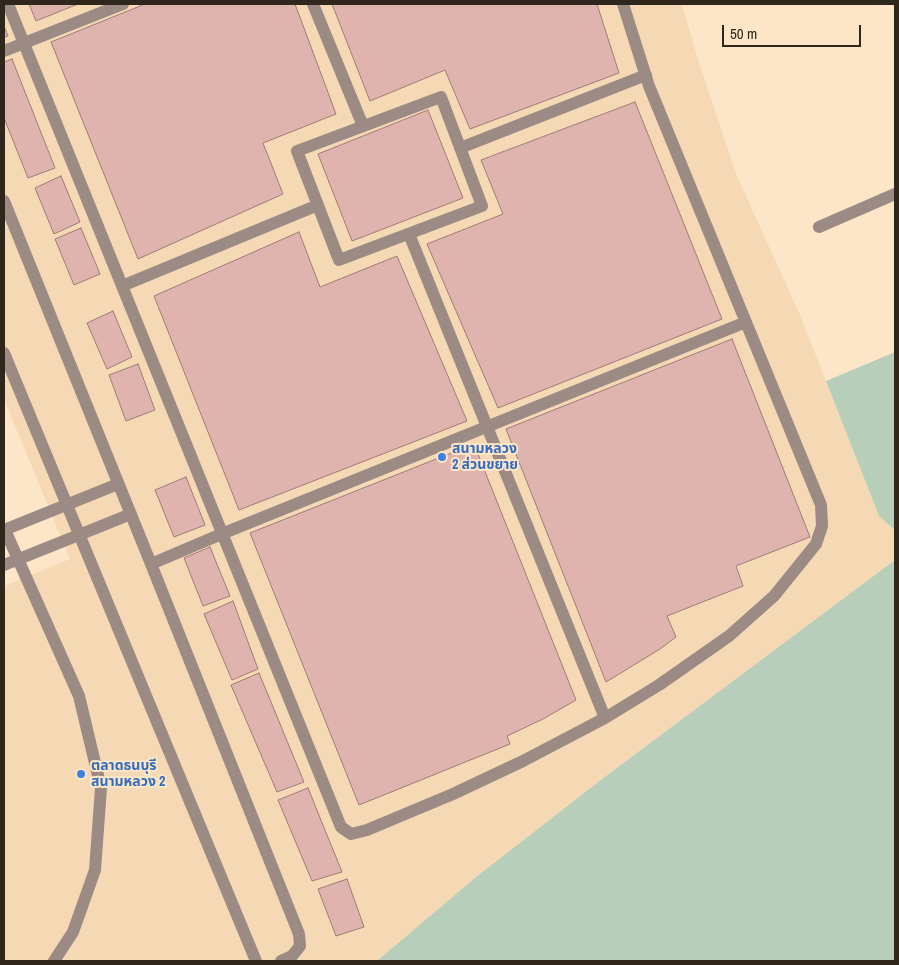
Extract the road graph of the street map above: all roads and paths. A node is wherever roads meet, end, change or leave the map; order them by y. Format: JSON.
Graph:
{"nodes":[{"id":1,"x":8,"y":4,"type":"edge"},
{"id":2,"x":123,"y":4,"type":"edge"},
{"id":3,"x":313,"y":4,"type":"edge"},
{"id":4,"x":623,"y":4,"type":"edge"},
{"id":5,"x":23,"y":43,"type":"junction"},
{"id":6,"x":4,"y":51,"type":"edge"},
{"id":7,"x":646,"y":75,"type":"junction"},
{"id":8,"x":363,"y":126,"type":"junction"},
{"id":9,"x":460,"y":148,"type":"junction"},
{"id":10,"x":895,"y":194,"type":"edge"},
{"id":11,"x":4,"y":201,"type":"edge"},
{"id":12,"x":318,"y":205,"type":"junction"},
{"id":13,"x":819,"y":227,"type":"dead end"},
{"id":14,"x":409,"y":234,"type":"junction"},
{"id":15,"x":122,"y":286,"type":"junction"},
{"id":16,"x":746,"y":322,"type":"junction"},
{"id":17,"x":4,"y":353,"type":"edge"},
{"id":18,"x":487,"y":427,"type":"junction"},
{"id":19,"x":118,"y":484,"type":"junction"},
{"id":20,"x":67,"y":505,"type":"junction"},
{"id":21,"x":131,"y":514,"type":"junction"},
{"id":22,"x":4,"y":530,"type":"edge"},
{"id":23,"x":224,"y":533,"type":"junction"},
{"id":24,"x":79,"y":535,"type":"junction"},
{"id":25,"x":18,"y":559,"type":"junction"},
{"id":26,"x":151,"y":564,"type":"junction"},
{"id":27,"x":4,"y":565,"type":"edge"},
{"id":28,"x":605,"y":718,"type":"junction"},
{"id":29,"x":54,"y":961,"type":"edge"},
{"id":30,"x":256,"y":961,"type":"edge"},
{"id":31,"x":281,"y":961,"type":"edge"}],
"edges":[{"from":1,"to":5,"type":"street"},
{"from":2,"to":5,"type":"street"},
{"from":3,"to":8,"type":"street"},
{"from":4,"to":7,"type":"street"},
{"from":5,"to":6,"type":"street"},
{"from":5,"to":15,"type":"street"},
{"from":7,"to":9,"type":"street"},
{"from":7,"to":16,"type":"street"},
{"from":8,"to":9,"type":"street"},
{"from":8,"to":12,"type":"street"},
{"from":9,"to":14,"type":"street"},
{"from":10,"to":13,"type":"street"},
{"from":11,"to":19,"type":"street"},
{"from":12,"to":14,"type":"street"},
{"from":12,"to":15,"type":"street"},
{"from":14,"to":18,"type":"street"},
{"from":15,"to":23,"type":"street"},
{"from":16,"to":18,"type":"street"},
{"from":16,"to":28,"type":"street"},
{"from":17,"to":20,"type":"street"},
{"from":18,"to":23,"type":"street"},
{"from":18,"to":28,"type":"street"},
{"from":19,"to":20,"type":"street"},
{"from":19,"to":21,"type":"street"},
{"from":20,"to":22,"type":"street"},
{"from":20,"to":24,"type":"street"},
{"from":21,"to":24,"type":"street"},
{"from":21,"to":26,"type":"street"},
{"from":22,"to":25,"type":"street"},
{"from":23,"to":26,"type":"street"},
{"from":23,"to":28,"type":"street"},
{"from":24,"to":25,"type":"street"},
{"from":24,"to":30,"type":"street"},
{"from":25,"to":27,"type":"street"},
{"from":25,"to":29,"type":"street"},
{"from":26,"to":31,"type":"street"}]}
